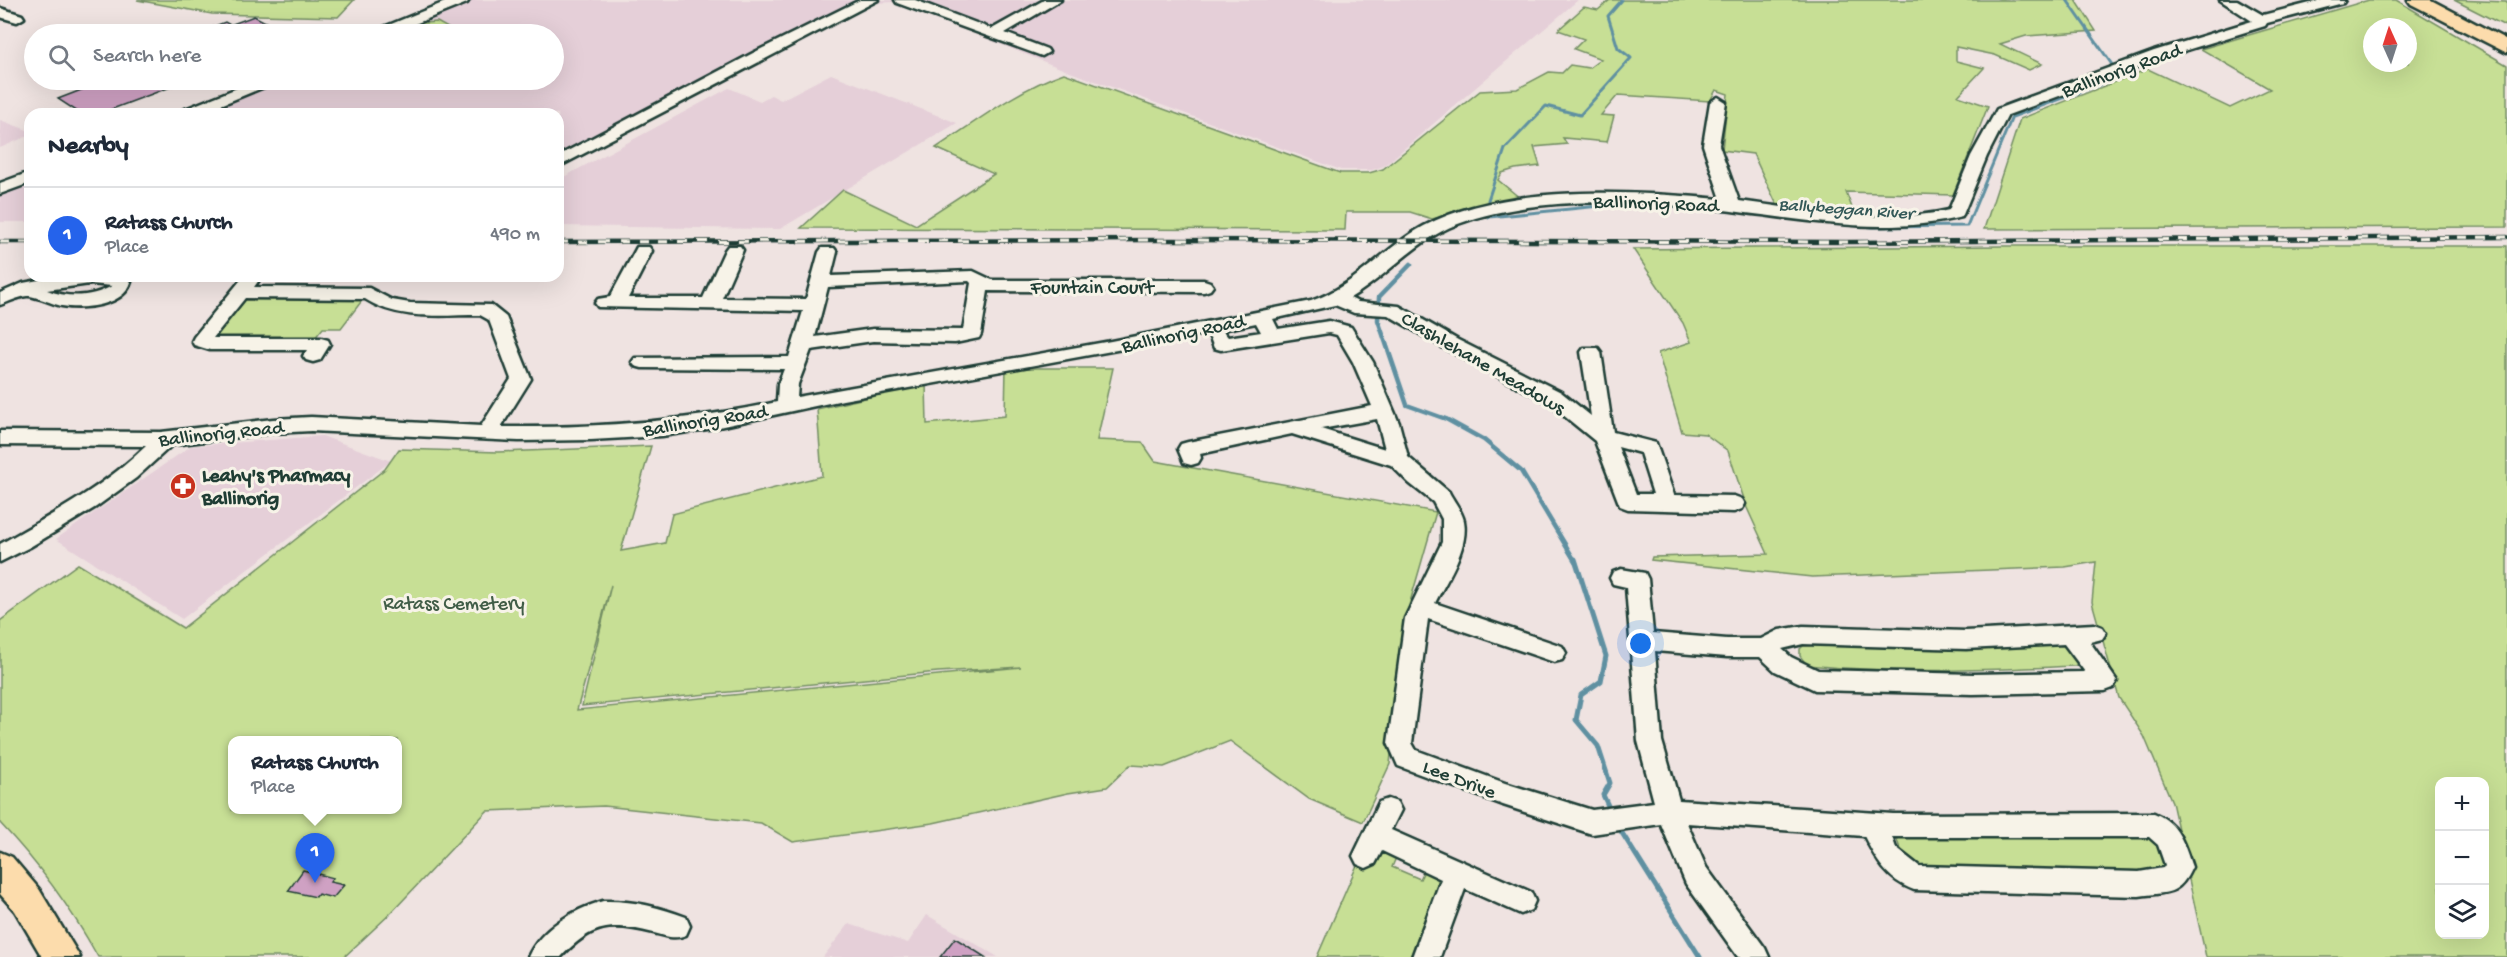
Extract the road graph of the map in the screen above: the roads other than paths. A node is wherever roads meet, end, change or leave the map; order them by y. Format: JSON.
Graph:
{"nodes":[{"id":1,"x":462,"y":0,"type":"edge"},
{"id":2,"x":871,"y":0,"type":"edge"},
{"id":3,"x":902,"y":0,"type":"edge"},
{"id":4,"x":1054,"y":0,"type":"edge"},
{"id":5,"x":2227,"y":0,"type":"edge"},
{"id":6,"x":2338,"y":0,"type":"edge"},
{"id":7,"x":2417,"y":0,"type":"edge"},
{"id":8,"x":2430,"y":0,"type":"edge"},
{"id":9,"x":0,"y":12,"type":"edge"},
{"id":10,"x":17,"y":18,"type":"dead end"},
{"id":11,"x":2260,"y":20,"type":"junction"},
{"id":12,"x":403,"y":24,"type":"edge"},
{"id":13,"x":993,"y":34,"type":"junction"},
{"id":14,"x":2507,"y":41,"type":"edge"},
{"id":15,"x":2507,"y":47,"type":"edge"},
{"id":16,"x":1042,"y":52,"type":"dead end"},
{"id":17,"x":246,"y":90,"type":"edge"},
{"id":18,"x":1718,"y":102,"type":"dead end"},
{"id":19,"x":206,"y":108,"type":"edge"},
{"id":20,"x":564,"y":159,"type":"edge"},
{"id":21,"x":24,"y":179,"type":"edge"},
{"id":22,"x":0,"y":189,"type":"edge"},
{"id":23,"x":1732,"y":206,"type":"junction"},
{"id":24,"x":734,"y":250,"type":"dead end"},
{"id":25,"x":643,"y":251,"type":"dead end"},
{"id":26,"x":828,"y":252,"type":"dead end"},
{"id":27,"x":248,"y":282,"type":"edge"},
{"id":28,"x":820,"y":282,"type":"junction"},
{"id":29,"x":980,"y":283,"type":"junction"},
{"id":30,"x":1204,"y":286,"type":"dead end"},
{"id":31,"x":29,"y":287,"type":"dead end"},
{"id":32,"x":240,"y":292,"type":"junction"},
{"id":33,"x":0,"y":298,"type":"edge"},
{"id":34,"x":1335,"y":298,"type":"junction"},
{"id":35,"x":710,"y":304,"type":"junction"},
{"id":36,"x":814,"y":304,"type":"junction"},
{"id":37,"x":1262,"y":315,"type":"junction"},
{"id":38,"x":1218,"y":335,"type":"dead end"},
{"id":39,"x":1272,"y":336,"type":"junction"},
{"id":40,"x":803,"y":345,"type":"junction"},
{"id":41,"x":1591,"y":352,"type":"dead end"},
{"id":42,"x":313,"y":356,"type":"dead end"},
{"id":43,"x":642,"y":362,"type":"dead end"},
{"id":44,"x":796,"y":363,"type":"junction"},
{"id":45,"x":787,"y":406,"type":"junction"},
{"id":46,"x":1382,"y":411,"type":"junction"},
{"id":47,"x":1292,"y":428,"type":"junction"},
{"id":48,"x":487,"y":433,"type":"junction"},
{"id":49,"x":1604,"y":437,"type":"junction"},
{"id":50,"x":0,"y":438,"type":"edge"},
{"id":51,"x":167,"y":438,"type":"junction"},
{"id":52,"x":1191,"y":458,"type":"dead end"},
{"id":53,"x":1398,"y":460,"type":"junction"},
{"id":54,"x":1666,"y":502,"type":"junction"},
{"id":55,"x":1734,"y":504,"type":"dead end"},
{"id":56,"x":0,"y":554,"type":"edge"},
{"id":57,"x":1621,"y":578,"type":"dead end"},
{"id":58,"x":1422,"y":608,"type":"junction"},
{"id":59,"x":2094,"y":633,"type":"dead end"},
{"id":60,"x":2070,"y":634,"type":"junction"},
{"id":61,"x":1643,"y":641,"type":"junction"},
{"id":62,"x":1765,"y":648,"type":"junction"},
{"id":63,"x":1554,"y":653,"type":"dead end"},
{"id":64,"x":1388,"y":810,"type":"dead end"},
{"id":65,"x":1670,"y":811,"type":"junction"},
{"id":66,"x":1872,"y":824,"type":"junction"},
{"id":67,"x":0,"y":868,"type":"edge"},
{"id":68,"x":1457,"y":873,"type":"junction"},
{"id":69,"x":1521,"y":901,"type":"dead end"},
{"id":70,"x":676,"y":926,"type":"dead end"},
{"id":71,"x":62,"y":957,"type":"edge"},
{"id":72,"x":542,"y":957,"type":"edge"},
{"id":73,"x":1426,"y":957,"type":"edge"},
{"id":74,"x":1755,"y":957,"type":"edge"}],
"edges":[{"from":1,"to":12,"type":"street"},
{"from":2,"to":20,"type":"street"},
{"from":3,"to":13,"type":"street"},
{"from":4,"to":13,"type":"street"},
{"from":5,"to":11,"type":"street"},
{"from":6,"to":11,"type":"street","name":"Ballinorig Road"},
{"from":7,"to":15,"type":"main road"},
{"from":8,"to":14,"type":"main road"},
{"from":9,"to":10,"type":"street"},
{"from":11,"to":23,"type":"street","name":"Ballinorig Road"},
{"from":13,"to":16,"type":"street"},
{"from":17,"to":19,"type":"street"},
{"from":18,"to":23,"type":"street"},
{"from":21,"to":22,"type":"street"},
{"from":23,"to":34,"type":"street","name":"Ballinorig Road"},
{"from":24,"to":35,"type":"street"},
{"from":25,"to":35,"type":"street"},
{"from":26,"to":28,"type":"street"},
{"from":27,"to":32,"type":"street"},
{"from":28,"to":29,"type":"street","name":"Fountain Court"},
{"from":28,"to":36,"type":"street"},
{"from":29,"to":30,"type":"street","name":"Fountain Court"},
{"from":29,"to":40,"type":"street"},
{"from":31,"to":33,"type":"street"},
{"from":32,"to":42,"type":"street"},
{"from":32,"to":48,"type":"street"},
{"from":34,"to":37,"type":"street","name":"Ballinorig Road"},
{"from":34,"to":49,"type":"street","name":"Clashlehane Meadows"},
{"from":35,"to":36,"type":"street"},
{"from":36,"to":40,"type":"street"},
{"from":37,"to":39,"type":"street"},
{"from":37,"to":45,"type":"street","name":"Ballinorig Road"},
{"from":38,"to":39,"type":"street"},
{"from":39,"to":46,"type":"street"},
{"from":40,"to":44,"type":"street"},
{"from":41,"to":49,"type":"street","name":"Clashlehane Meadows"},
{"from":43,"to":44,"type":"street"},
{"from":44,"to":45,"type":"street"},
{"from":45,"to":48,"type":"street","name":"Ballinorig Road"},
{"from":46,"to":47,"type":"street","name":"Lee Drive"},
{"from":46,"to":53,"type":"street"},
{"from":47,"to":52,"type":"street","name":"Lee Drive"},
{"from":47,"to":53,"type":"street","name":"Lee Drive"},
{"from":48,"to":51,"type":"street","name":"Ballinorig Road"},
{"from":49,"to":54,"type":"street","name":"Clashlehane Meadows"},
{"from":49,"to":54,"type":"street","name":"Clashlehane Meadows"},
{"from":50,"to":51,"type":"street","name":"Ballinorig Road"},
{"from":51,"to":56,"type":"street"},
{"from":53,"to":58,"type":"street","name":"Lee Drive"},
{"from":54,"to":55,"type":"street"},
{"from":57,"to":61,"type":"street"},
{"from":58,"to":63,"type":"street"},
{"from":58,"to":65,"type":"street","name":"Lee Drive"},
{"from":59,"to":60,"type":"street"},
{"from":60,"to":62,"type":"street"},
{"from":60,"to":62,"type":"street"},
{"from":61,"to":62,"type":"street"},
{"from":61,"to":65,"type":"street"},
{"from":64,"to":68,"type":"street"},
{"from":65,"to":66,"type":"street"},
{"from":65,"to":74,"type":"street"},
{"from":66,"to":66,"type":"street"},
{"from":67,"to":71,"type":"main road"},
{"from":68,"to":69,"type":"street"},
{"from":68,"to":73,"type":"street"},
{"from":70,"to":72,"type":"street"}]}
